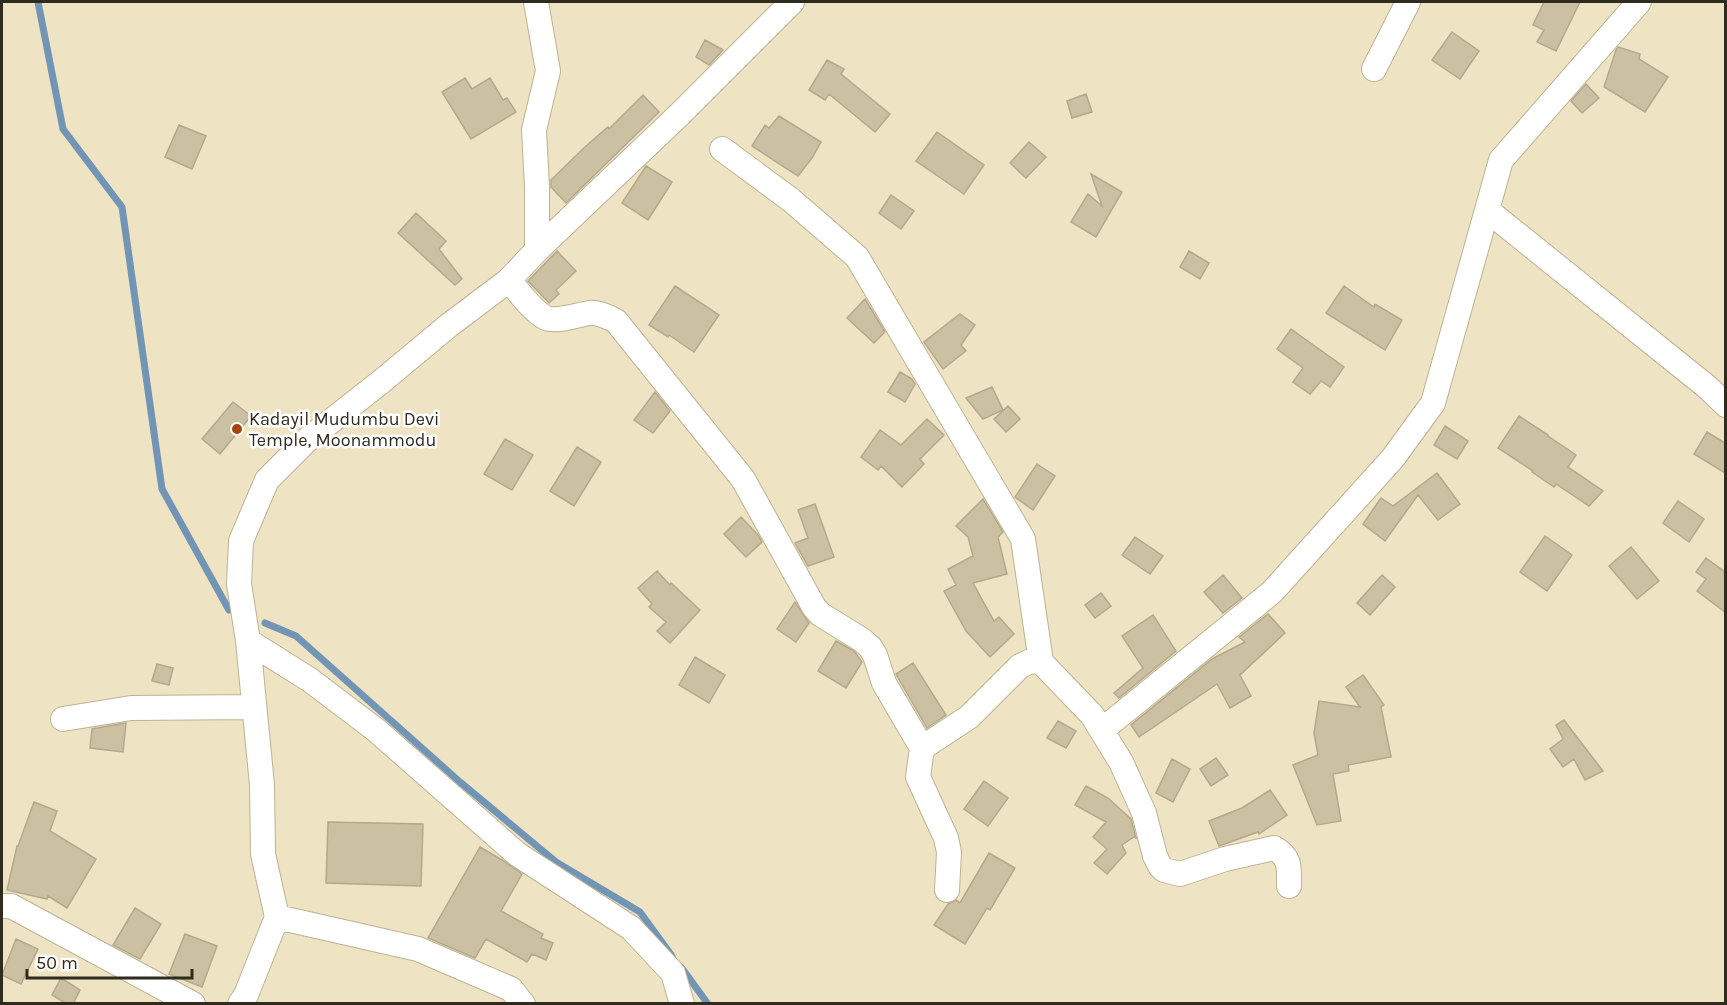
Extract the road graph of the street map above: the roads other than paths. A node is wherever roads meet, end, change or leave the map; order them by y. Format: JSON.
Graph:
{"nodes":[{"id":1,"x":536,"y":2,"type":"edge"},
{"id":2,"x":792,"y":2,"type":"edge"},
{"id":3,"x":1408,"y":2,"type":"edge"},
{"id":4,"x":1639,"y":2,"type":"edge"},
{"id":5,"x":1374,"y":69,"type":"dead end"},
{"id":6,"x":722,"y":149,"type":"dead end"},
{"id":7,"x":1486,"y":210,"type":"junction"},
{"id":8,"x":537,"y":250,"type":"junction"},
{"id":9,"x":509,"y":280,"type":"junction"},
{"id":10,"x":1725,"y":405,"type":"edge"},
{"id":11,"x":248,"y":641,"type":"junction"},
{"id":12,"x":1041,"y":662,"type":"junction"},
{"id":13,"x":254,"y":706,"type":"junction"},
{"id":14,"x":63,"y":719,"type":"dead end"},
{"id":15,"x":1102,"y":730,"type":"junction"},
{"id":16,"x":922,"y":748,"type":"junction"},
{"id":17,"x":1289,"y":886,"type":"dead end"},
{"id":18,"x":947,"y":890,"type":"dead end"},
{"id":19,"x":2,"y":906,"type":"edge"},
{"id":20,"x":277,"y":917,"type":"junction"},
{"id":21,"x":193,"y":1004,"type":"edge"},
{"id":22,"x":240,"y":1004,"type":"edge"},
{"id":23,"x":523,"y":1004,"type":"edge"},
{"id":24,"x":682,"y":1004,"type":"edge"}],
"edges":[{"from":1,"to":8,"type":"street"},
{"from":2,"to":8,"type":"street"},
{"from":3,"to":5,"type":"street"},
{"from":4,"to":7,"type":"street"},
{"from":6,"to":12,"type":"street"},
{"from":7,"to":10,"type":"street"},
{"from":7,"to":15,"type":"street"},
{"from":8,"to":9,"type":"street"},
{"from":9,"to":11,"type":"street"},
{"from":9,"to":16,"type":"street"},
{"from":11,"to":13,"type":"street"},
{"from":11,"to":24,"type":"street"},
{"from":12,"to":15,"type":"street"},
{"from":12,"to":16,"type":"street"},
{"from":13,"to":14,"type":"street"},
{"from":13,"to":20,"type":"street"},
{"from":15,"to":17,"type":"street"},
{"from":16,"to":18,"type":"street"},
{"from":19,"to":21,"type":"street"},
{"from":20,"to":22,"type":"street"},
{"from":20,"to":23,"type":"street"}]}
